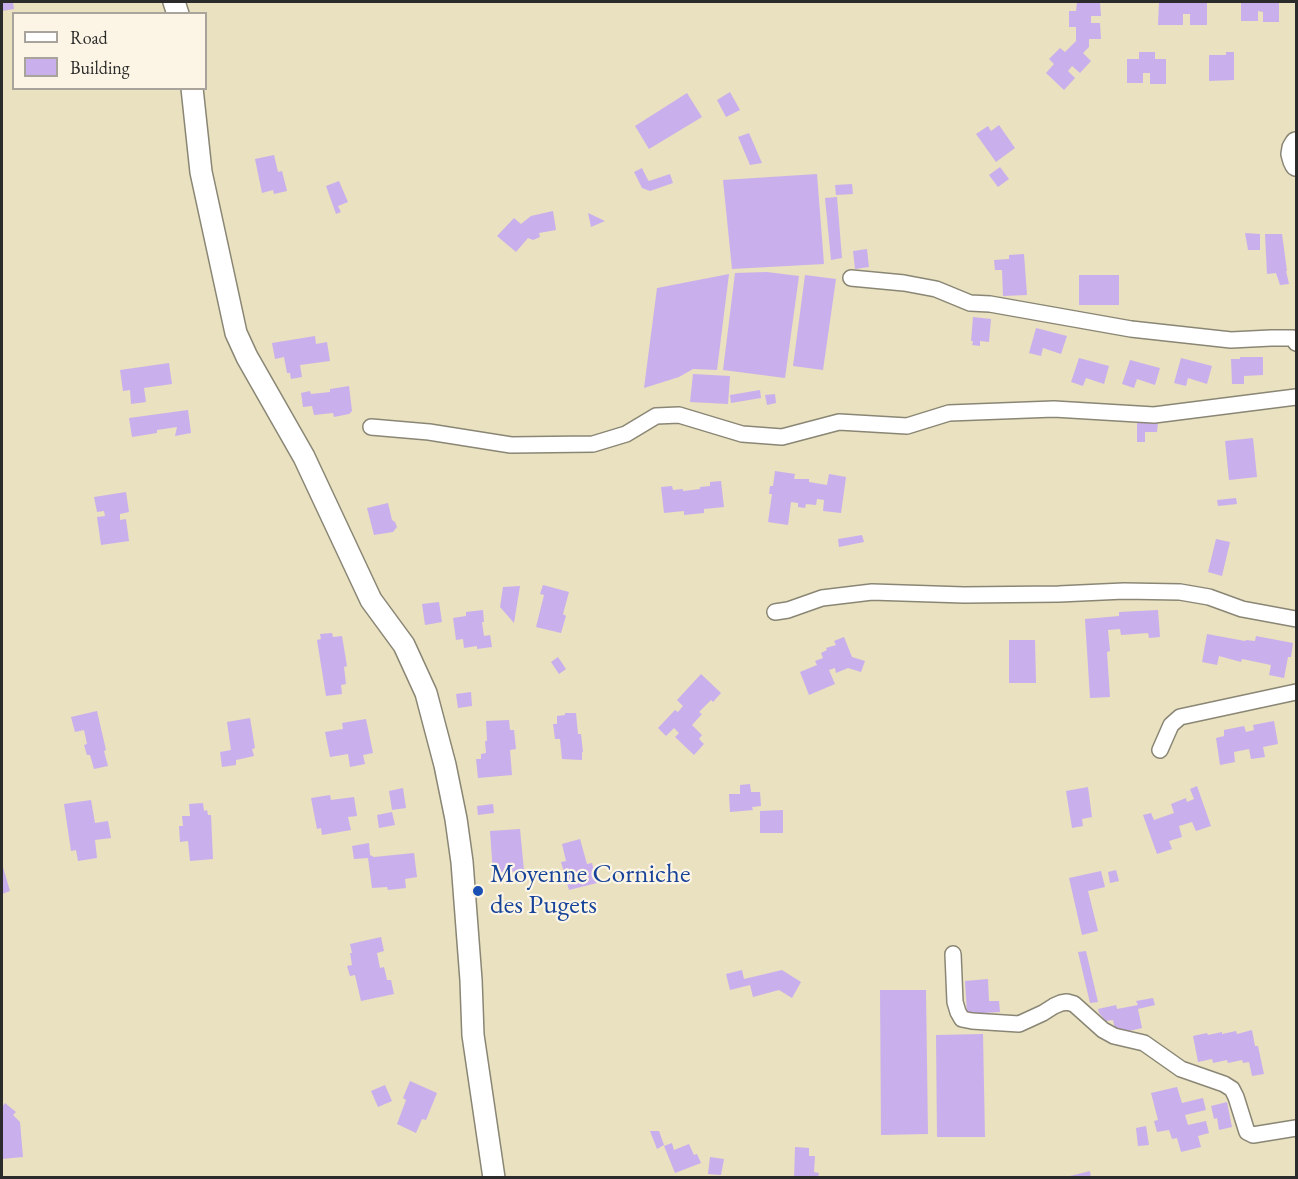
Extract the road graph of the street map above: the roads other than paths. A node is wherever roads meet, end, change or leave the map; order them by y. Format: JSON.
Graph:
{"nodes":[{"id":1,"x":192,"y":90,"type":"edge"},
{"id":2,"x":1296,"y":143,"type":"edge"},
{"id":3,"x":1296,"y":165,"type":"edge"},
{"id":4,"x":851,"y":278,"type":"dead end"},
{"id":5,"x":1296,"y":343,"type":"edge"},
{"id":6,"x":1296,"y":397,"type":"edge"},
{"id":7,"x":371,"y":427,"type":"dead end"},
{"id":8,"x":775,"y":612,"type":"dead end"},
{"id":9,"x":1296,"y":619,"type":"edge"},
{"id":10,"x":1296,"y":692,"type":"edge"},
{"id":11,"x":1160,"y":750,"type":"dead end"},
{"id":12,"x":953,"y":954,"type":"dead end"},
{"id":13,"x":1296,"y":1128,"type":"edge"},
{"id":14,"x":494,"y":1178,"type":"edge"}],
"edges":[{"from":1,"to":14,"type":"street"},
{"from":2,"to":3,"type":"street"},
{"from":4,"to":5,"type":"street"},
{"from":6,"to":7,"type":"street"},
{"from":8,"to":9,"type":"street"},
{"from":10,"to":11,"type":"street"},
{"from":12,"to":13,"type":"street"}]}
